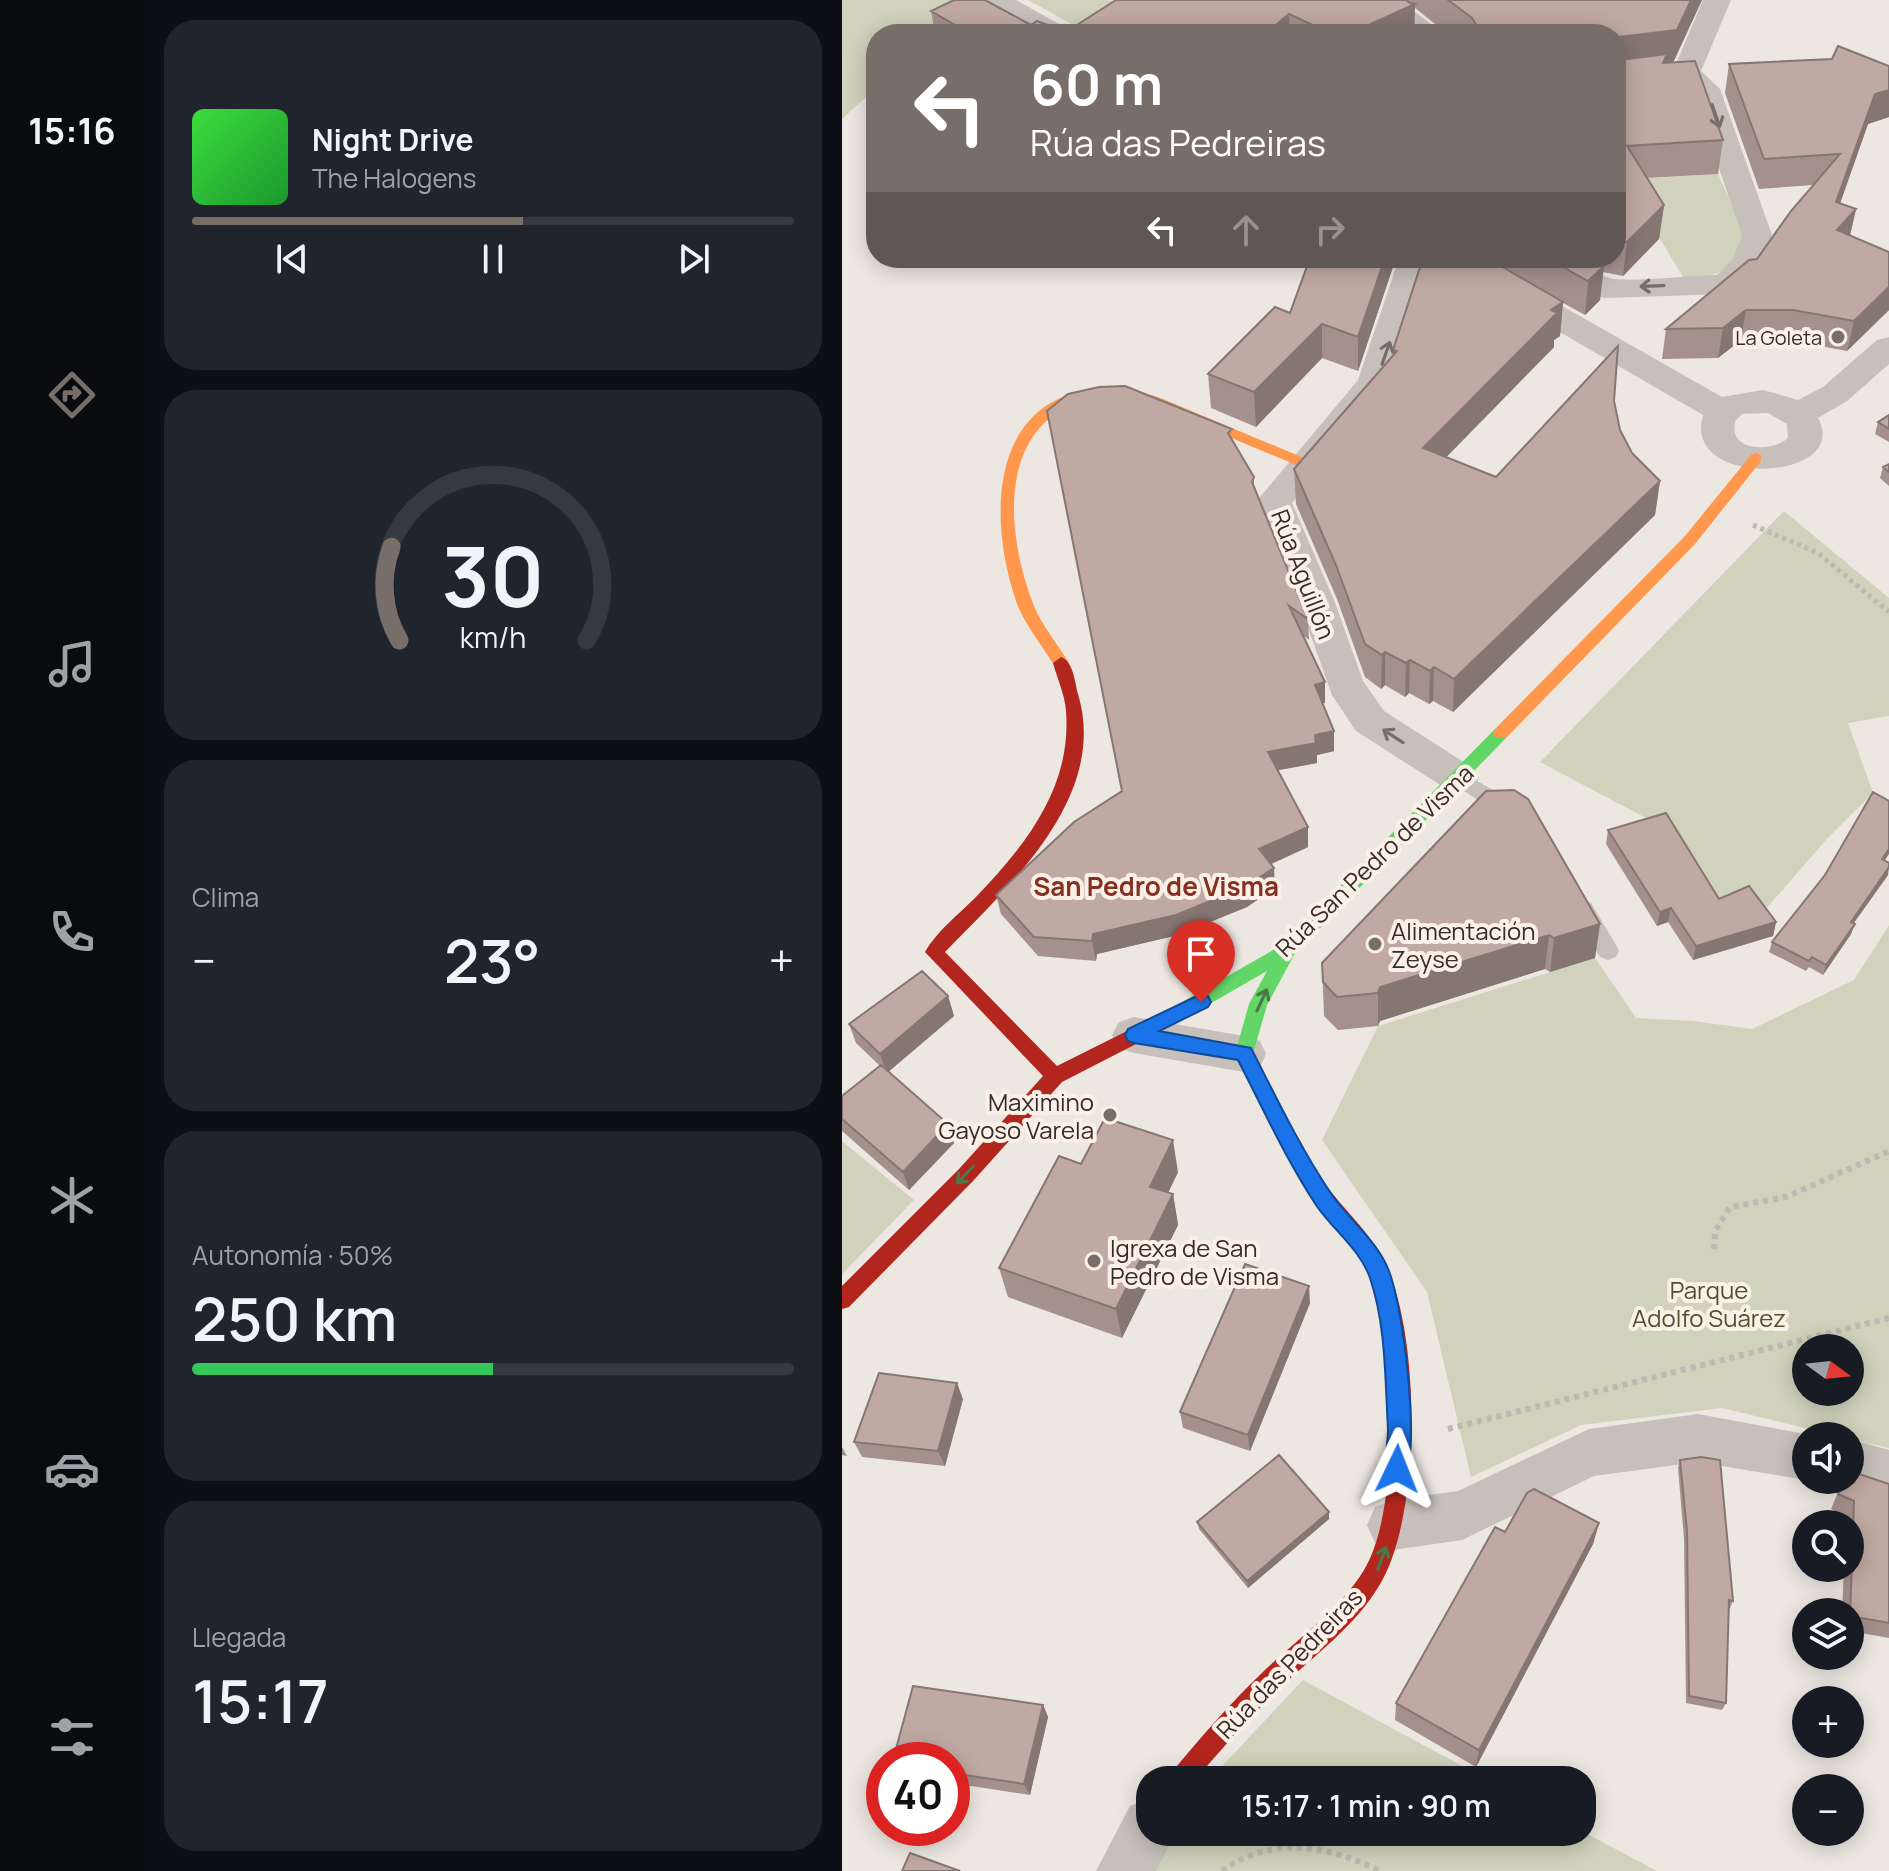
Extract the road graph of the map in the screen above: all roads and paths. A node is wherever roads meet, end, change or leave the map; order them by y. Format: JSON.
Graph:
{"nodes":[{"id":1,"x":996,"y":0,"type":"edge"},
{"id":2,"x":1381,"y":0,"type":"edge"},
{"id":3,"x":1717,"y":0,"type":"edge"},
{"id":4,"x":1352,"y":5,"type":"edge"},
{"id":5,"x":1038,"y":24,"type":"edge"},
{"id":6,"x":1415,"y":24,"type":"edge"},
{"id":7,"x":1412,"y":268,"type":"edge"},
{"id":8,"x":1473,"y":268,"type":"edge"},
{"id":9,"x":1568,"y":268,"type":"edge"},
{"id":10,"x":1576,"y":268,"type":"edge"},
{"id":11,"x":1529,"y":300,"type":"junction"},
{"id":12,"x":1889,"y":347,"type":"edge"},
{"id":13,"x":1722,"y":412,"type":"junction"},
{"id":14,"x":1797,"y":415,"type":"junction"},
{"id":15,"x":1756,"y":458,"type":"junction"},
{"id":16,"x":1306,"y":464,"type":"junction"},
{"id":17,"x":1752,"y":524,"type":"dead end"},
{"id":18,"x":1889,"y":612,"type":"edge"},
{"id":19,"x":1459,"y":778,"type":"junction"},
{"id":20,"x":1524,"y":819,"type":"edge"},
{"id":21,"x":1571,"y":888,"type":"edge"},
{"id":22,"x":1288,"y":950,"type":"junction"},
{"id":23,"x":1608,"y":951,"type":"dead end"},
{"id":24,"x":1134,"y":1035,"type":"junction"},
{"id":25,"x":1244,"y":1054,"type":"junction"},
{"id":26,"x":1055,"y":1076,"type":"junction"},
{"id":27,"x":1889,"y":1151,"type":"edge"},
{"id":28,"x":1714,"y":1249,"type":"dead end"},
{"id":29,"x":842,"y":1300,"type":"edge"},
{"id":30,"x":1889,"y":1318,"type":"edge"},
{"id":31,"x":1438,"y":1431,"type":"dead end"},
{"id":32,"x":1792,"y":1454,"type":"edge"},
{"id":33,"x":1864,"y":1467,"type":"edge"},
{"id":34,"x":1889,"y":1474,"type":"edge"},
{"id":35,"x":1393,"y":1525,"type":"junction"},
{"id":36,"x":1192,"y":1766,"type":"edge"},
{"id":37,"x":1138,"y":1846,"type":"edge"},
{"id":38,"x":1124,"y":1871,"type":"edge"},
{"id":39,"x":1222,"y":1871,"type":"edge"},
{"id":40,"x":1380,"y":1871,"type":"edge"}],
"edges":[{"from":1,"to":5,"type":"street"},
{"from":2,"to":4,"type":"street"},
{"from":2,"to":6,"type":"street"},
{"from":3,"to":10,"type":"street","one_way":true},
{"from":16,"to":7,"type":"street","name":"Rúa Aguillón","one_way":true},
{"from":8,"to":11,"type":"street"},
{"from":9,"to":11,"type":"street"},
{"from":11,"to":13,"type":"street"},
{"from":12,"to":14,"type":"street"},
{"from":13,"to":14,"type":"street"},
{"from":13,"to":15,"type":"street"},
{"from":14,"to":15,"type":"street"},
{"from":15,"to":19,"type":"street","name":"Rúa San Pedro de Visma"},
{"from":19,"to":16,"type":"street","name":"Rúa Aguillón","one_way":true},
{"from":16,"to":26,"type":"street"},
{"from":17,"to":18,"type":"path"},
{"from":19,"to":20,"type":"lane"},
{"from":19,"to":22,"type":"street","name":"Rúa San Pedro de Visma"},
{"from":21,"to":23,"type":"lane"},
{"from":22,"to":24,"type":"street","name":"Rúa San Pedro de Visma"},
{"from":25,"to":22,"type":"street","one_way":true},
{"from":24,"to":25,"type":"street"},
{"from":24,"to":26,"type":"street","name":"Rúa San Pedro de Visma"},
{"from":25,"to":35,"type":"street","name":"Rúa das Pedreiras"},
{"from":26,"to":29,"type":"street","name":"Rúa San Pedro de Visma","one_way":true},
{"from":27,"to":28,"type":"path"},
{"from":30,"to":31,"type":"path"},
{"from":32,"to":35,"type":"street"},
{"from":33,"to":34,"type":"street"},
{"from":36,"to":35,"type":"street","name":"Rúa das Pedreiras","one_way":true},
{"from":37,"to":38,"type":"street"},
{"from":39,"to":40,"type":"path"}]}
